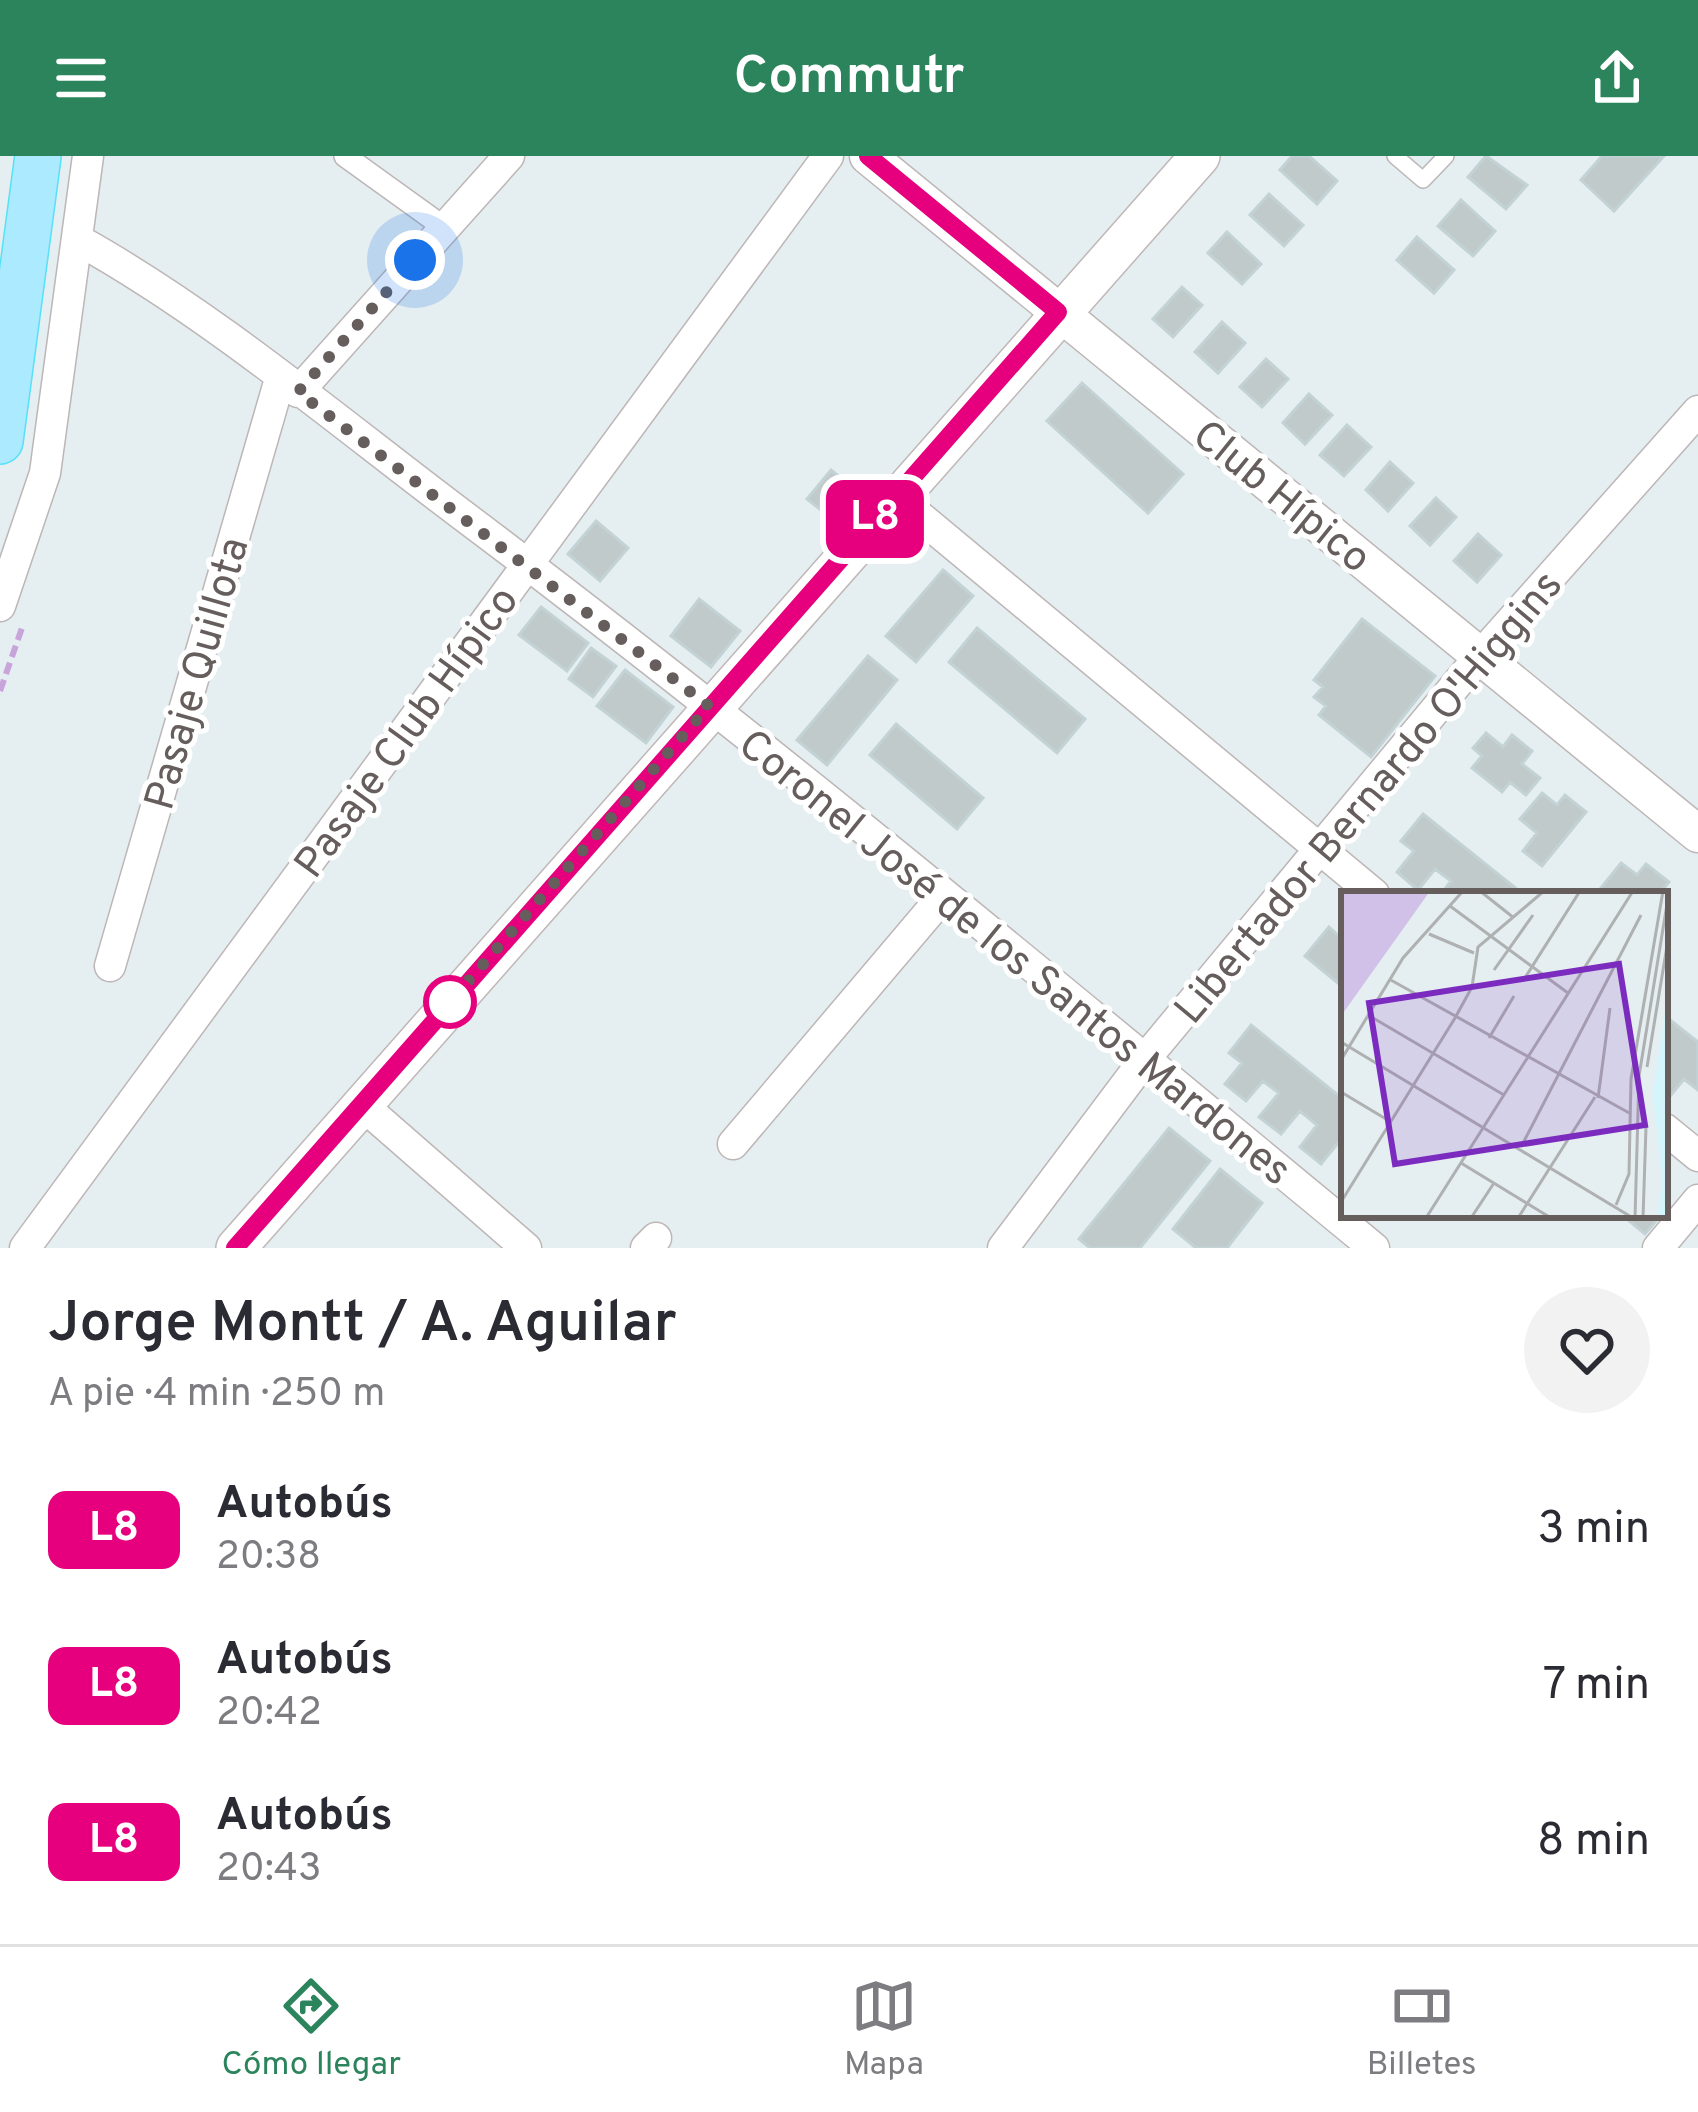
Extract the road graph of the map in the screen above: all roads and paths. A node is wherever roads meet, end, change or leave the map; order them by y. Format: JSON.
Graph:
{"nodes":[{"id":1,"x":38,"y":156,"type":"edge"},
{"id":2,"x":88,"y":156,"type":"edge"},
{"id":3,"x":345,"y":156,"type":"edge"},
{"id":4,"x":509,"y":156,"type":"edge"},
{"id":5,"x":828,"y":156,"type":"edge"},
{"id":6,"x":868,"y":156,"type":"edge"},
{"id":7,"x":1200,"y":156,"type":"edge"},
{"id":8,"x":1394,"y":156,"type":"edge"},
{"id":9,"x":1446,"y":156,"type":"edge"},
{"id":10,"x":445,"y":228,"type":"junction"},
{"id":11,"x":77,"y":240,"type":"junction"},
{"id":12,"x":1058,"y":312,"type":"junction"},
{"id":13,"x":289,"y":386,"type":"junction"},
{"id":14,"x":1698,"y":411,"type":"edge"},
{"id":15,"x":0,"y":441,"type":"edge"},
{"id":16,"x":1687,"y":447,"type":"edge"},
{"id":17,"x":895,"y":496,"type":"junction"},
{"id":18,"x":527,"y":564,"type":"junction"},
{"id":19,"x":0,"y":606,"type":"edge"},
{"id":20,"x":1480,"y":656,"type":"junction"},
{"id":21,"x":709,"y":706,"type":"junction"},
{"id":22,"x":1698,"y":834,"type":"edge"},
{"id":23,"x":1322,"y":852,"type":"junction"},
{"id":24,"x":1370,"y":891,"type":"edge"},
{"id":25,"x":944,"y":895,"type":"junction"},
{"id":26,"x":110,"y":966,"type":"dead end"},
{"id":27,"x":1145,"y":1059,"type":"junction"},
{"id":28,"x":361,"y":1104,"type":"junction"},
{"id":29,"x":1668,"y":1131,"type":"edge"},
{"id":30,"x":733,"y":1144,"type":"dead end"},
{"id":31,"x":1698,"y":1156,"type":"edge"},
{"id":32,"x":1698,"y":1200,"type":"edge"},
{"id":33,"x":25,"y":1248,"type":"edge"},
{"id":34,"x":236,"y":1248,"type":"edge"},
{"id":35,"x":526,"y":1248,"type":"edge"},
{"id":36,"x":1003,"y":1248,"type":"edge"},
{"id":37,"x":1374,"y":1248,"type":"edge"},
{"id":38,"x":1658,"y":1248,"type":"edge"}],
"edges":[{"from":1,"to":15,"type":"main road"},
{"from":2,"to":11,"type":"street"},
{"from":3,"to":10,"type":"street"},
{"from":4,"to":10,"type":"street"},
{"from":5,"to":18,"type":"street","name":"Pasaje Club Hípico"},
{"from":6,"to":12,"type":"street","name":"Club Hípico"},
{"from":7,"to":12,"type":"main road"},
{"from":8,"to":9,"type":"lane"},
{"from":10,"to":13,"type":"street"},
{"from":11,"to":13,"type":"street","name":"Coronel José de los Santos Mardones"},
{"from":11,"to":19,"type":"street"},
{"from":12,"to":17,"type":"main road"},
{"from":12,"to":20,"type":"street","name":"Club Hípico"},
{"from":13,"to":18,"type":"street","name":"Coronel José de los Santos Mardones"},
{"from":13,"to":26,"type":"street","name":"Pasaje Quillota"},
{"from":14,"to":16,"type":"street","name":"Libertador Bernardo O'Higgins"},
{"from":16,"to":20,"type":"street","name":"Libertador Bernardo O'Higgins"},
{"from":17,"to":21,"type":"main road"},
{"from":17,"to":23,"type":"street"},
{"from":18,"to":21,"type":"street","name":"Coronel José de los Santos Mardones"},
{"from":18,"to":33,"type":"street","name":"Pasaje Club Hípico"},
{"from":20,"to":22,"type":"street","name":"Club Hípico"},
{"from":20,"to":23,"type":"street","name":"Libertador Bernardo O'Higgins"},
{"from":21,"to":25,"type":"street","name":"Coronel José de los Santos Mardones"},
{"from":21,"to":28,"type":"main road"},
{"from":23,"to":24,"type":"street"},
{"from":23,"to":27,"type":"street","name":"Libertador Bernardo O'Higgins"},
{"from":25,"to":27,"type":"street","name":"Coronel José de los Santos Mardones"},
{"from":25,"to":30,"type":"street"},
{"from":27,"to":36,"type":"street","name":"Libertador Bernardo O'Higgins"},
{"from":27,"to":37,"type":"street","name":"Coronel José de los Santos Mardones"},
{"from":28,"to":34,"type":"main road"},
{"from":28,"to":35,"type":"street"},
{"from":29,"to":31,"type":"street"},
{"from":32,"to":38,"type":"street"}]}
